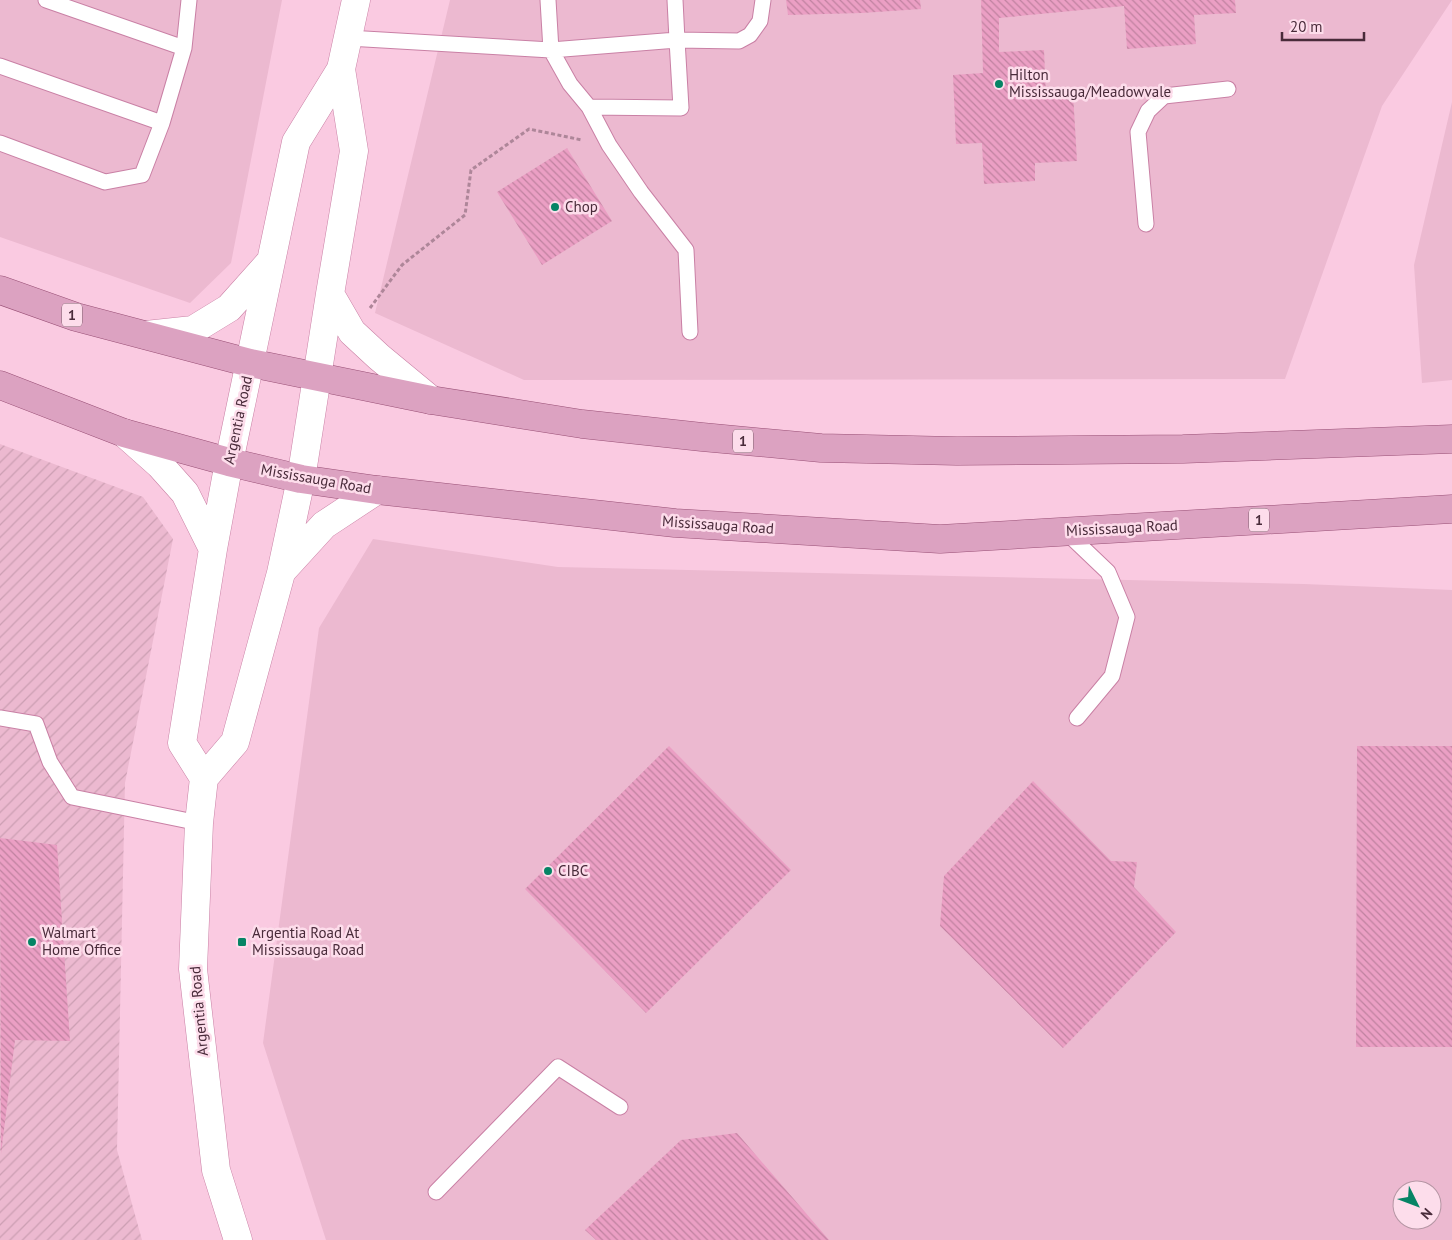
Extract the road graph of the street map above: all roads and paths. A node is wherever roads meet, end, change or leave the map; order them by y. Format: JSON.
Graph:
{"nodes":[{"id":1,"x":46,"y":0,"type":"edge"},
{"id":2,"x":189,"y":0,"type":"edge"},
{"id":3,"x":356,"y":0,"type":"edge"},
{"id":4,"x":548,"y":0,"type":"edge"},
{"id":5,"x":675,"y":0,"type":"edge"},
{"id":6,"x":763,"y":0,"type":"edge"},
{"id":7,"x":348,"y":38,"type":"junction"},
{"id":8,"x":677,"y":40,"type":"junction"},
{"id":9,"x":184,"y":48,"type":"junction"},
{"id":10,"x":551,"y":50,"type":"junction"},
{"id":11,"x":0,"y":66,"type":"edge"},
{"id":12,"x":341,"y":69,"type":"junction"},
{"id":13,"x":1228,"y":89,"type":"dead end"},
{"id":14,"x":589,"y":107,"type":"junction"},
{"id":15,"x":162,"y":123,"type":"junction"},
{"id":16,"x":0,"y":143,"type":"edge"},
{"id":17,"x":609,"y":145,"type":"junction"},
{"id":18,"x":1146,"y":224,"type":"dead end"},
{"id":19,"x":271,"y":260,"type":"junction"},
{"id":20,"x":0,"y":290,"type":"edge"},
{"id":21,"x":330,"y":294,"type":"junction"},
{"id":22,"x":352,"y":332,"type":"junction"},
{"id":23,"x":690,"y":332,"type":"dead end"},
{"id":24,"x":146,"y":335,"type":"junction"},
{"id":25,"x":250,"y":363,"type":"junction"},
{"id":26,"x":318,"y":375,"type":"junction"},
{"id":27,"x":0,"y":384,"type":"edge"},
{"id":28,"x":431,"y":400,"type":"junction"},
{"id":29,"x":124,"y":433,"type":"junction"},
{"id":30,"x":1452,"y":439,"type":"edge"},
{"id":31,"x":229,"y":462,"type":"junction"},
{"id":32,"x":301,"y":479,"type":"junction"},
{"id":33,"x":377,"y":490,"type":"junction"},
{"id":34,"x":1452,"y":509,"type":"edge"},
{"id":35,"x":1065,"y":531,"type":"junction"},
{"id":36,"x":213,"y":549,"type":"junction"},
{"id":37,"x":282,"y":572,"type":"junction"},
{"id":38,"x":0,"y":718,"type":"edge"},
{"id":39,"x":1077,"y":718,"type":"dead end"},
{"id":40,"x":204,"y":778,"type":"junction"},
{"id":41,"x":199,"y":823,"type":"junction"},
{"id":42,"x":620,"y":1107,"type":"dead end"},
{"id":43,"x":436,"y":1192,"type":"dead end"},
{"id":44,"x":238,"y":1240,"type":"edge"}],
"edges":[{"from":1,"to":9,"type":"lane"},
{"from":2,"to":9,"type":"lane"},
{"from":3,"to":7,"type":"street","name":"Argentia Road"},
{"from":4,"to":10,"type":"lane"},
{"from":5,"to":8,"type":"lane"},
{"from":6,"to":8,"type":"lane"},
{"from":7,"to":10,"type":"lane"},
{"from":7,"to":12,"type":"street","name":"Argentia Road"},
{"from":8,"to":10,"type":"lane"},
{"from":8,"to":14,"type":"lane"},
{"from":9,"to":15,"type":"lane"},
{"from":10,"to":14,"type":"lane"},
{"from":11,"to":15,"type":"lane"},
{"from":12,"to":19,"type":"street","name":"Argentia Road"},
{"from":12,"to":21,"type":"street","name":"Argentia Road"},
{"from":13,"to":18,"type":"lane"},
{"from":14,"to":17,"type":"lane"},
{"from":15,"to":16,"type":"lane"},
{"from":17,"to":22,"type":"path"},
{"from":17,"to":23,"type":"lane"},
{"from":19,"to":24,"type":"street"},
{"from":19,"to":25,"type":"street","name":"Argentia Road"},
{"from":20,"to":24,"type":"main road","number":"1"},
{"from":21,"to":22,"type":"street"},
{"from":21,"to":26,"type":"street","name":"Argentia Road"},
{"from":22,"to":28,"type":"street"},
{"from":24,"to":25,"type":"main road","number":"1"},
{"from":25,"to":26,"type":"main road","number":"1"},
{"from":25,"to":31,"type":"street","name":"Argentia Road"},
{"from":26,"to":28,"type":"main road","number":"1"},
{"from":26,"to":32,"type":"street","name":"Argentia Road"},
{"from":27,"to":29,"type":"main road","name":"Mississauga Road","number":"1"},
{"from":28,"to":30,"type":"main road","number":"1"},
{"from":29,"to":31,"type":"main road","name":"Mississauga Road","number":"1"},
{"from":29,"to":36,"type":"street"},
{"from":31,"to":32,"type":"main road","name":"Mississauga Road","number":"1"},
{"from":31,"to":36,"type":"street","name":"Argentia Road"},
{"from":32,"to":33,"type":"main road","name":"Mississauga Road","number":"1"},
{"from":32,"to":37,"type":"street","name":"Argentia Road"},
{"from":33,"to":35,"type":"main road","name":"Mississauga Road","number":"1"},
{"from":33,"to":37,"type":"street"},
{"from":34,"to":35,"type":"main road","name":"Mississauga Road","number":"1"},
{"from":35,"to":39,"type":"lane"},
{"from":36,"to":40,"type":"street","name":"Argentia Road"},
{"from":37,"to":40,"type":"street","name":"Argentia Road"},
{"from":38,"to":41,"type":"lane"},
{"from":40,"to":41,"type":"street","name":"Argentia Road"},
{"from":41,"to":44,"type":"street","name":"Argentia Road"},
{"from":42,"to":43,"type":"lane"}]}
